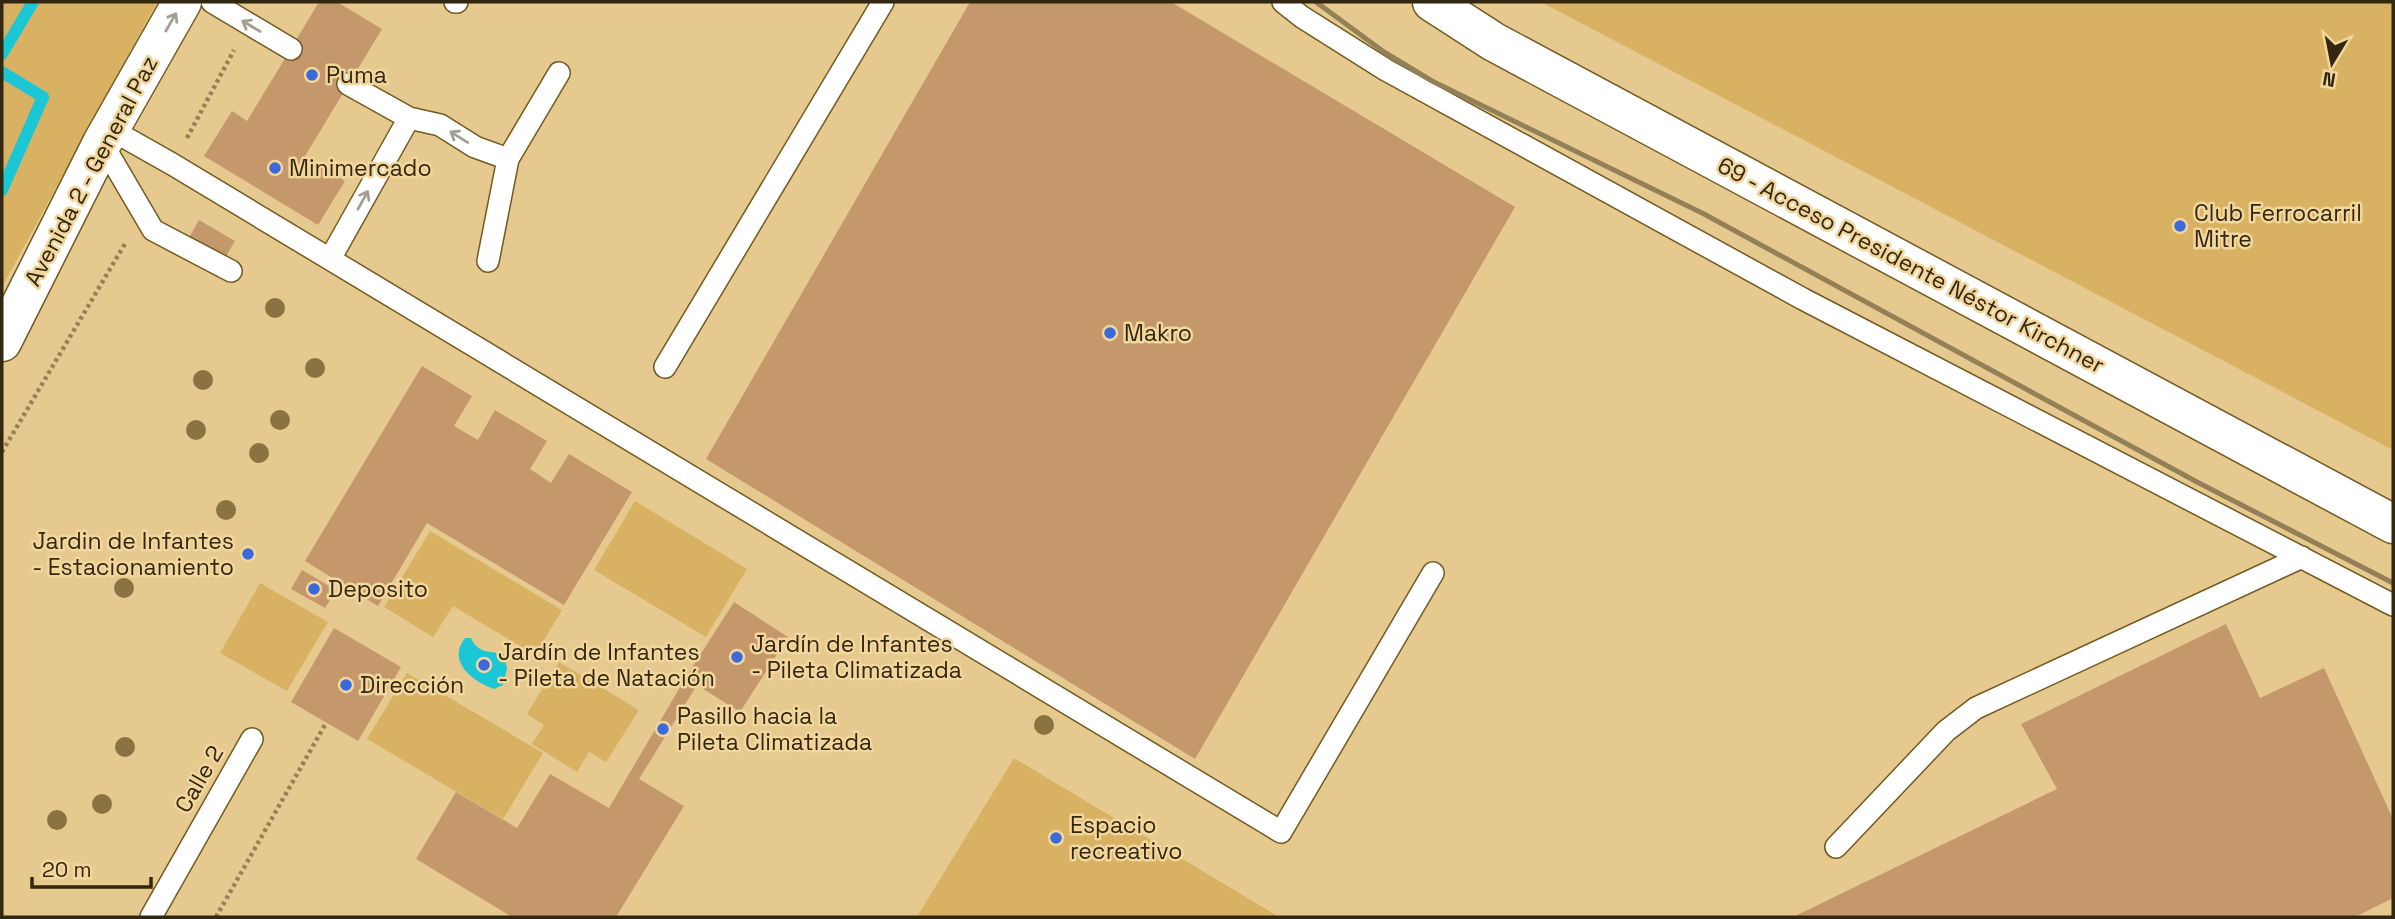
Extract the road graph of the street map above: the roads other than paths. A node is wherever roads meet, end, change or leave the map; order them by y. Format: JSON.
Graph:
{"nodes":[{"id":1,"x":182,"y":2,"type":"edge"},
{"id":2,"x":212,"y":2,"type":"edge"},
{"id":3,"x":883,"y":2,"type":"edge"},
{"id":4,"x":1283,"y":2,"type":"edge"},
{"id":5,"x":1432,"y":2,"type":"edge"},
{"id":6,"x":291,"y":49,"type":"dead end"},
{"id":7,"x":559,"y":73,"type":"dead end"},
{"id":8,"x":348,"y":84,"type":"dead end"},
{"id":9,"x":409,"y":118,"type":"junction"},
{"id":10,"x":106,"y":136,"type":"junction"},
{"id":11,"x":508,"y":159,"type":"junction"},
{"id":12,"x":330,"y":259,"type":"junction"},
{"id":13,"x":488,"y":261,"type":"dead end"},
{"id":14,"x":231,"y":271,"type":"dead end"},
{"id":15,"x":2,"y":342,"type":"edge"},
{"id":16,"x":665,"y":367,"type":"dead end"},
{"id":17,"x":2393,"y":524,"type":"edge"},
{"id":18,"x":2302,"y":557,"type":"junction"},
{"id":19,"x":1433,"y":573,"type":"dead end"},
{"id":20,"x":2393,"y":605,"type":"edge"},
{"id":21,"x":252,"y":739,"type":"dead end"},
{"id":22,"x":1836,"y":847,"type":"dead end"},
{"id":23,"x":151,"y":917,"type":"edge"}],
"edges":[{"from":10,"to":1,"type":"street","name":"Avenida 2 - General Paz","one_way":true},
{"from":6,"to":2,"type":"lane","one_way":true},
{"from":3,"to":16,"type":"lane"},
{"from":4,"to":18,"type":"lane"},
{"from":5,"to":17,"type":"street","name":"69 - Acceso Presidente Néstor Kirchner"},
{"from":7,"to":11,"type":"lane"},
{"from":8,"to":9,"type":"lane"},
{"from":11,"to":9,"type":"lane","one_way":true},
{"from":12,"to":9,"type":"lane","one_way":true},
{"from":10,"to":12,"type":"lane"},
{"from":10,"to":14,"type":"lane"},
{"from":10,"to":15,"type":"street","name":"Avenida 2 - General Paz"},
{"from":11,"to":13,"type":"lane"},
{"from":12,"to":19,"type":"lane"},
{"from":18,"to":20,"type":"lane"},
{"from":18,"to":22,"type":"lane"},
{"from":21,"to":23,"type":"lane","name":"Calle 2"}]}
